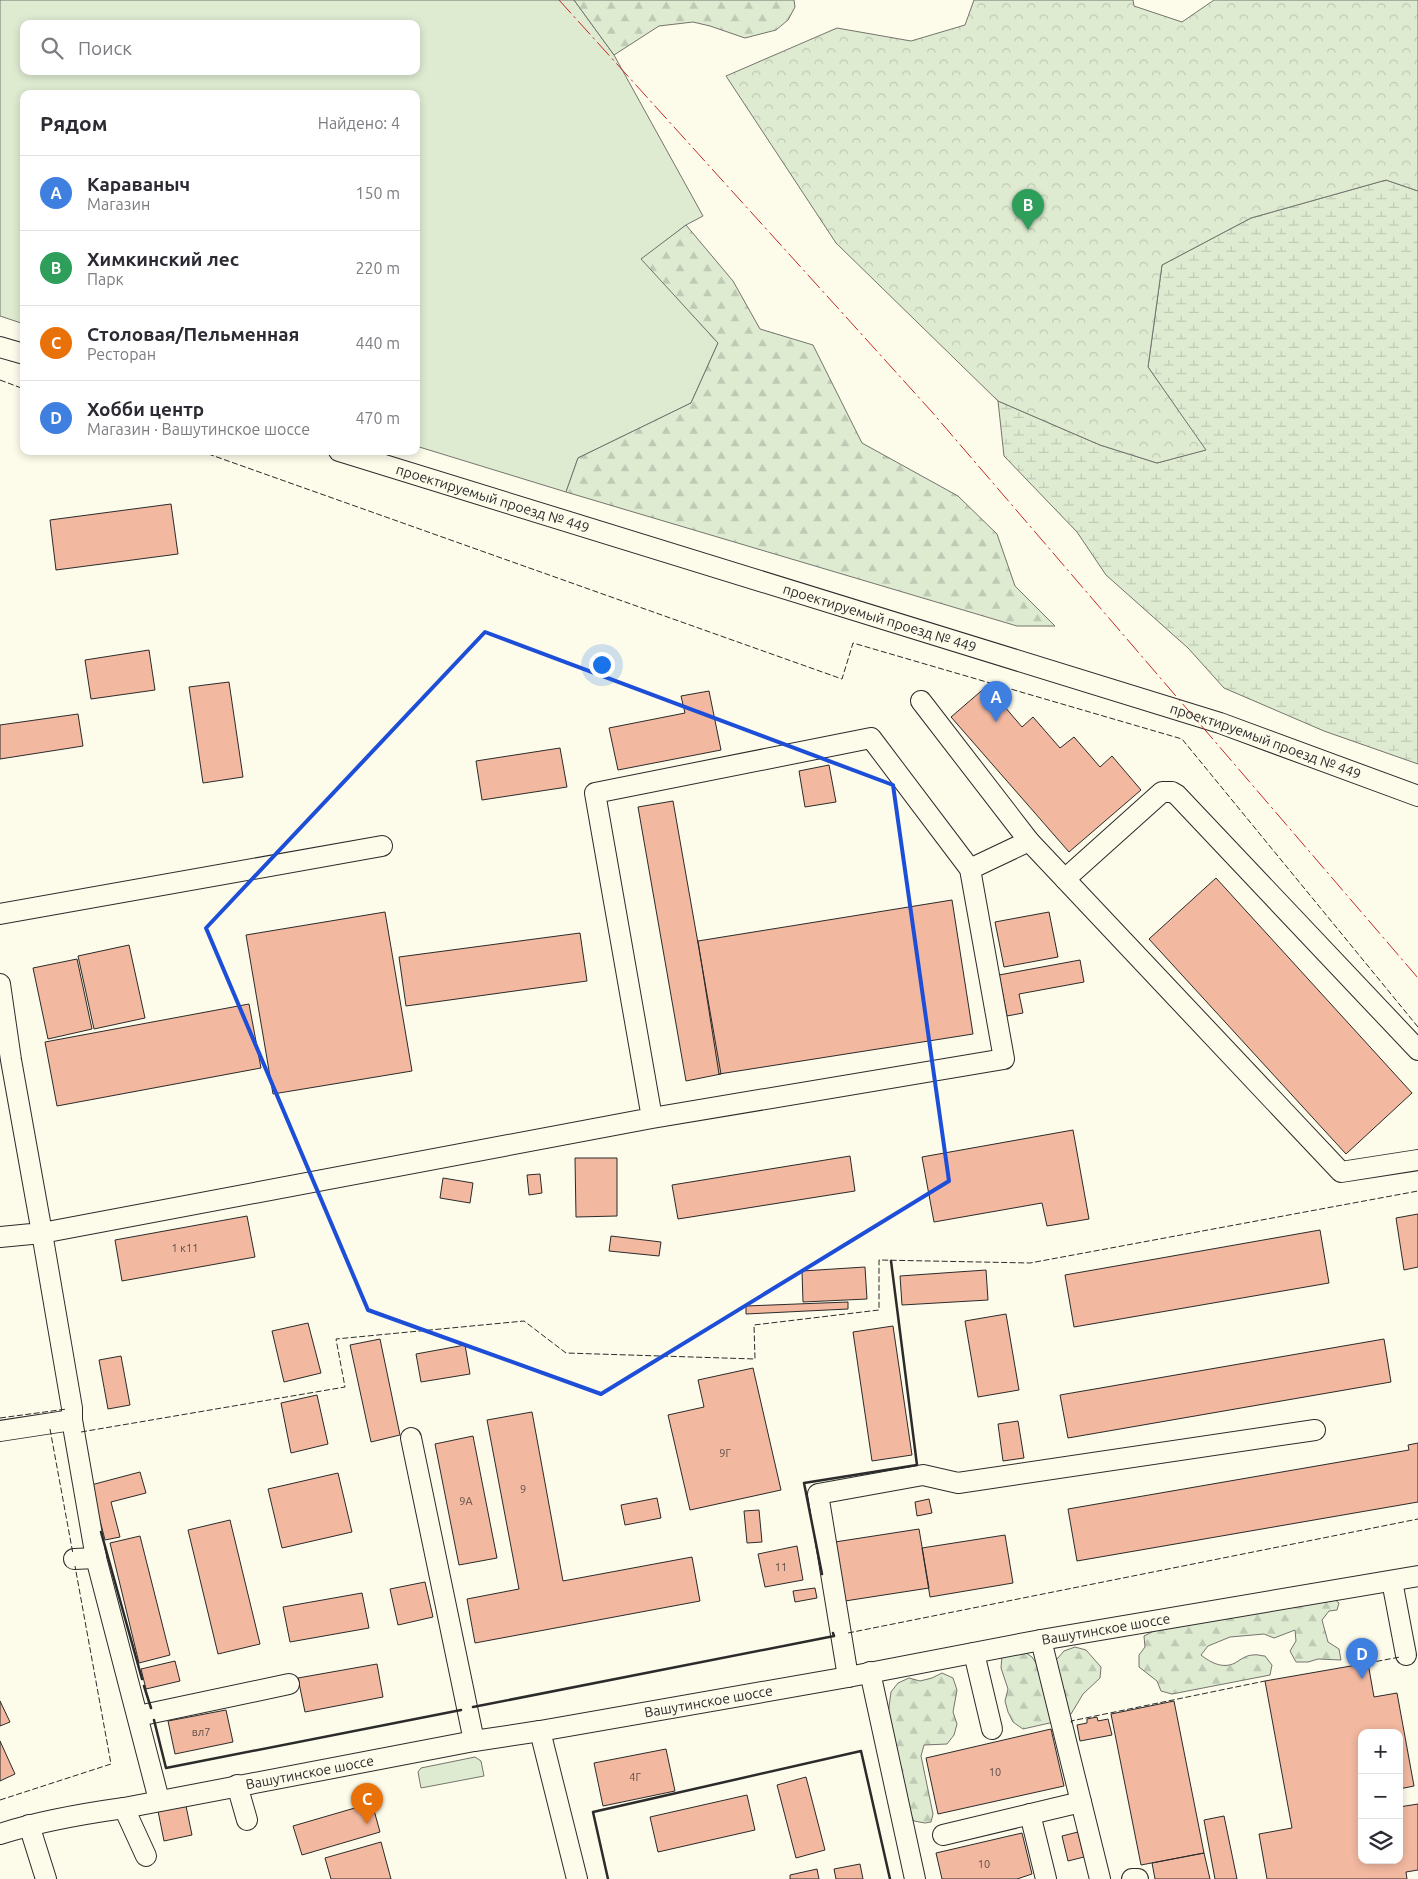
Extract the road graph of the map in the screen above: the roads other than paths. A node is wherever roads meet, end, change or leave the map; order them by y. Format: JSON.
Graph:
{"nodes":[{"id":1,"x":0,"y":347,"type":"edge"},
{"id":2,"x":20,"y":353,"type":"edge"},
{"id":3,"x":351,"y":455,"type":"edge"},
{"id":4,"x":921,"y":701,"type":"dead end"},
{"id":5,"x":1418,"y":796,"type":"edge"},
{"id":6,"x":1030,"y":841,"type":"junction"},
{"id":7,"x":382,"y":846,"type":"dead end"},
{"id":8,"x":970,"y":869,"type":"junction"},
{"id":9,"x":1065,"y":879,"type":"junction"},
{"id":10,"x":0,"y":914,"type":"edge"},
{"id":11,"x":0,"y":984,"type":"edge"},
{"id":12,"x":1418,"y":1050,"type":"edge"},
{"id":13,"x":5,"y":1061,"type":"edge"},
{"id":14,"x":652,"y":1118,"type":"junction"},
{"id":15,"x":1418,"y":1160,"type":"edge"},
{"id":16,"x":42,"y":1233,"type":"junction"},
{"id":17,"x":0,"y":1237,"type":"edge"},
{"id":18,"x":72,"y":1420,"type":"junction"},
{"id":19,"x":1315,"y":1430,"type":"dead end"},
{"id":20,"x":0,"y":1431,"type":"edge"},
{"id":21,"x":411,"y":1438,"type":"dead end"},
{"id":22,"x":96,"y":1558,"type":"junction"},
{"id":23,"x":74,"y":1560,"type":"dead end"},
{"id":24,"x":1418,"y":1576,"type":"edge"},
{"id":25,"x":1392,"y":1581,"type":"junction"},
{"id":26,"x":1410,"y":1632,"type":"edge"},
{"id":27,"x":1041,"y":1640,"type":"junction"},
{"id":28,"x":974,"y":1653,"type":"junction"},
{"id":29,"x":1406,"y":1656,"type":"dead end"},
{"id":30,"x":870,"y":1672,"type":"junction"},
{"id":31,"x":848,"y":1677,"type":"junction"},
{"id":32,"x":289,"y":1684,"type":"dead end"},
{"id":33,"x":138,"y":1716,"type":"junction"},
{"id":34,"x":992,"y":1729,"type":"dead end"},
{"id":35,"x":540,"y":1731,"type":"junction"},
{"id":36,"x":474,"y":1741,"type":"junction"},
{"id":37,"x":237,"y":1785,"type":"junction"},
{"id":38,"x":159,"y":1800,"type":"junction"},
{"id":39,"x":1082,"y":1802,"type":"junction"},
{"id":40,"x":124,"y":1808,"type":"junction"},
{"id":41,"x":1030,"y":1814,"type":"junction"},
{"id":42,"x":247,"y":1820,"type":"dead end"},
{"id":43,"x":29,"y":1825,"type":"junction"},
{"id":44,"x":0,"y":1834,"type":"edge"},
{"id":45,"x":943,"y":1835,"type":"dead end"},
{"id":46,"x":146,"y":1856,"type":"dead end"},
{"id":47,"x":46,"y":1879,"type":"edge"},
{"id":48,"x":576,"y":1879,"type":"edge"},
{"id":49,"x":915,"y":1879,"type":"edge"},
{"id":50,"x":1046,"y":1879,"type":"edge"},
{"id":51,"x":1100,"y":1879,"type":"edge"},
{"id":52,"x":1132,"y":1879,"type":"edge"},
{"id":53,"x":1138,"y":1879,"type":"edge"}],
"edges":[{"from":1,"to":2,"type":"street"},
{"from":3,"to":5,"type":"street","name":"проектируемый проезд № 449"},
{"from":4,"to":6,"type":"street"},
{"from":6,"to":8,"type":"street"},
{"from":6,"to":9,"type":"street"},
{"from":7,"to":10,"type":"street"},
{"from":8,"to":14,"type":"street"},
{"from":8,"to":14,"type":"street"},
{"from":9,"to":12,"type":"street"},
{"from":9,"to":15,"type":"street"},
{"from":11,"to":13,"type":"street"},
{"from":13,"to":16,"type":"street"},
{"from":14,"to":16,"type":"street"},
{"from":16,"to":17,"type":"street"},
{"from":16,"to":18,"type":"street"},
{"from":18,"to":20,"type":"street"},
{"from":18,"to":22,"type":"street"},
{"from":19,"to":31,"type":"street"},
{"from":21,"to":36,"type":"street"},
{"from":22,"to":23,"type":"street"},
{"from":22,"to":33,"type":"street"},
{"from":24,"to":25,"type":"street","name":"Вашутинское шоссе"},
{"from":25,"to":26,"type":"street"},
{"from":25,"to":27,"type":"street","name":"Вашутинское шоссе"},
{"from":26,"to":29,"type":"street"},
{"from":27,"to":28,"type":"street","name":"Вашутинское шоссе"},
{"from":27,"to":39,"type":"street"},
{"from":28,"to":30,"type":"street","name":"Вашутинское шоссе"},
{"from":28,"to":34,"type":"street"},
{"from":30,"to":31,"type":"street","name":"Вашутинское шоссе"},
{"from":30,"to":49,"type":"street"},
{"from":31,"to":35,"type":"street","name":"Вашутинское шоссе"},
{"from":32,"to":33,"type":"street"},
{"from":33,"to":38,"type":"street"},
{"from":35,"to":36,"type":"street","name":"Вашутинское шоссе"},
{"from":35,"to":48,"type":"street"},
{"from":36,"to":37,"type":"street","name":"Вашутинское шоссе"},
{"from":37,"to":38,"type":"street","name":"Вашутинское шоссе"},
{"from":37,"to":42,"type":"street"},
{"from":38,"to":40,"type":"street","name":"Вашутинское шоссе"},
{"from":39,"to":41,"type":"street"},
{"from":39,"to":51,"type":"street"},
{"from":40,"to":43,"type":"street","name":"Вашутинское шоссе"},
{"from":40,"to":46,"type":"street"},
{"from":41,"to":45,"type":"street"},
{"from":41,"to":50,"type":"street"},
{"from":43,"to":44,"type":"street","name":"Вашутинское шоссе"},
{"from":43,"to":47,"type":"street"},
{"from":52,"to":53,"type":"street"}]}
